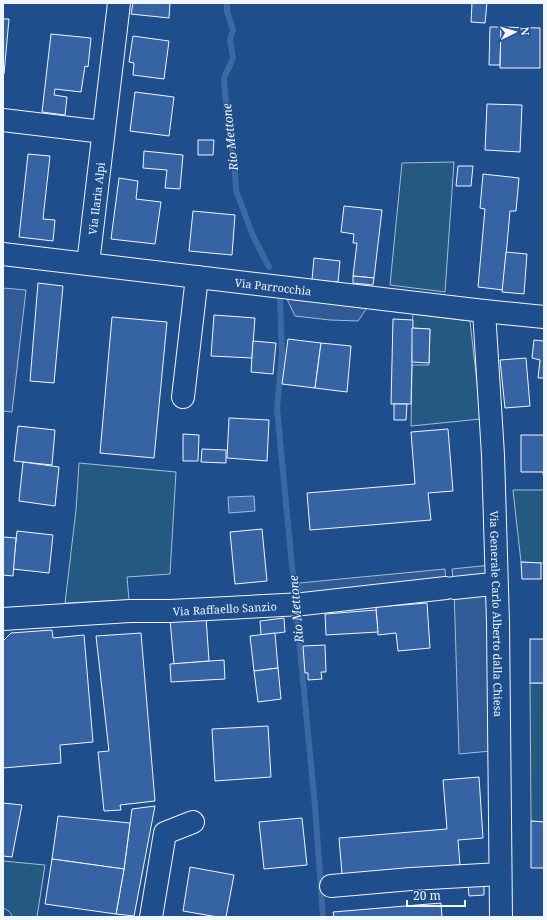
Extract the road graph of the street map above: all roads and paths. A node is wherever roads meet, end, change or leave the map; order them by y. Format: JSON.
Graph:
{"nodes":[{"id":1,"x":119,"y":3,"type":"edge"},
{"id":2,"x":3,"y":120,"type":"edge"},
{"id":3,"x":104,"y":132,"type":"junction"},
{"id":4,"x":3,"y":254,"type":"edge"},
{"id":5,"x":88,"y":264,"type":"junction"},
{"id":6,"x":197,"y":277,"type":"junction"},
{"id":7,"x":484,"y":311,"type":"junction"},
{"id":8,"x":544,"y":317,"type":"edge"},
{"id":9,"x":182,"y":397,"type":"dead end"},
{"id":10,"x":496,"y":579,"type":"junction"},
{"id":11,"x":3,"y":619,"type":"edge"},
{"id":12,"x":193,"y":822,"type":"dead end"},
{"id":13,"x":500,"y":874,"type":"junction"},
{"id":14,"x":331,"y":886,"type":"dead end"},
{"id":15,"x":151,"y":917,"type":"edge"},
{"id":16,"x":501,"y":917,"type":"edge"}],
"edges":[{"from":1,"to":3,"type":"street","name":"Via Ilaria Alpi"},
{"from":2,"to":3,"type":"street"},
{"from":3,"to":5,"type":"street","name":"Via Ilaria Alpi"},
{"from":4,"to":5,"type":"street","name":"Via Parrocchia"},
{"from":5,"to":6,"type":"street","name":"Via Parrocchia"},
{"from":6,"to":7,"type":"street","name":"Via Parrocchia"},
{"from":6,"to":9,"type":"street"},
{"from":7,"to":8,"type":"street","name":"Via Parrocchia"},
{"from":7,"to":10,"type":"street","name":"Via Generale Carlo Alberto dalla Chiesa"},
{"from":10,"to":11,"type":"street","name":"Via Raffaello Sanzio"},
{"from":10,"to":13,"type":"street","name":"Via Generale Carlo Alberto dalla Chiesa"},
{"from":12,"to":15,"type":"street"},
{"from":13,"to":14,"type":"street"},
{"from":13,"to":16,"type":"street","name":"Via Generale Carlo Alberto dalla Chiesa"}]}
